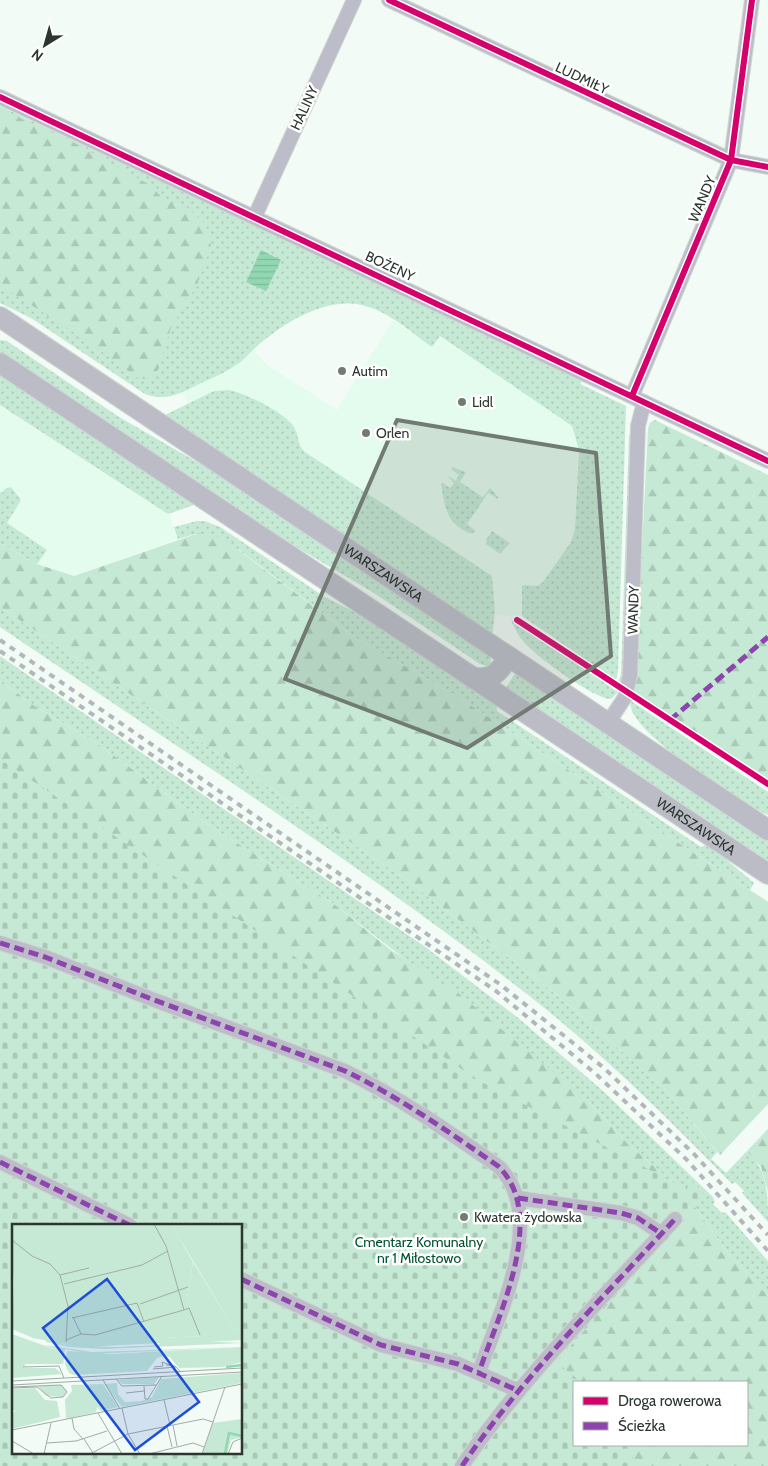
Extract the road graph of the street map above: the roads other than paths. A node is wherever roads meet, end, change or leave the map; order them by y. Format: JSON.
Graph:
{"nodes":[{"id":1,"x":354,"y":0,"type":"edge"},
{"id":2,"x":389,"y":0,"type":"edge"},
{"id":3,"x":752,"y":0,"type":"edge"},
{"id":4,"x":0,"y":97,"type":"edge"},
{"id":5,"x":731,"y":160,"type":"junction"},
{"id":6,"x":768,"y":167,"type":"edge"},
{"id":7,"x":255,"y":216,"type":"junction"},
{"id":8,"x":0,"y":317,"type":"edge"},
{"id":9,"x":0,"y":363,"type":"edge"},
{"id":10,"x":638,"y":399,"type":"junction"},
{"id":11,"x":768,"y":461,"type":"edge"},
{"id":12,"x":509,"y":657,"type":"junction"},
{"id":13,"x":472,"y":677,"type":"junction"},
{"id":14,"x":608,"y":723,"type":"junction"},
{"id":15,"x":768,"y":830,"type":"edge"},
{"id":16,"x":768,"y":874,"type":"edge"},
{"id":17,"x":0,"y":943,"type":"edge"},
{"id":18,"x":0,"y":1162,"type":"edge"},
{"id":19,"x":518,"y":1198,"type":"junction"},
{"id":20,"x":675,"y":1219,"type":"dead end"},
{"id":21,"x":127,"y":1224,"type":"edge"},
{"id":22,"x":662,"y":1234,"type":"junction"},
{"id":23,"x":242,"y":1279,"type":"edge"},
{"id":24,"x":479,"y":1372,"type":"junction"},
{"id":25,"x":519,"y":1390,"type":"junction"},
{"id":26,"x":462,"y":1466,"type":"edge"}],
"edges":[{"from":1,"to":7,"type":"street","name":"HALINY"},
{"from":2,"to":5,"type":"street","name":"LUDMIŁY"},
{"from":3,"to":5,"type":"street","name":"WANDY"},
{"from":4,"to":7,"type":"street","name":"BOŻENY"},
{"from":5,"to":6,"type":"street","name":"LUDMIŁY"},
{"from":5,"to":10,"type":"street","name":"WANDY"},
{"from":7,"to":10,"type":"street","name":"BOŻENY"},
{"from":8,"to":12,"type":"main road","name":"WARSZAWSKA"},
{"from":9,"to":13,"type":"main road","name":"WARSZAWSKA"},
{"from":10,"to":11,"type":"street","name":"BOŻENY"},
{"from":10,"to":14,"type":"street","name":"WANDY"},
{"from":12,"to":13,"type":"main road"},
{"from":12,"to":14,"type":"main road","name":"WARSZAWSKA"},
{"from":13,"to":16,"type":"main road","name":"WARSZAWSKA"},
{"from":14,"to":15,"type":"main road","name":"WARSZAWSKA"},
{"from":17,"to":19,"type":"street"},
{"from":18,"to":21,"type":"street"},
{"from":19,"to":22,"type":"street"},
{"from":19,"to":24,"type":"street"},
{"from":20,"to":22,"type":"street"},
{"from":22,"to":25,"type":"street"},
{"from":23,"to":24,"type":"street"},
{"from":24,"to":25,"type":"street"},
{"from":25,"to":26,"type":"street"}]}
